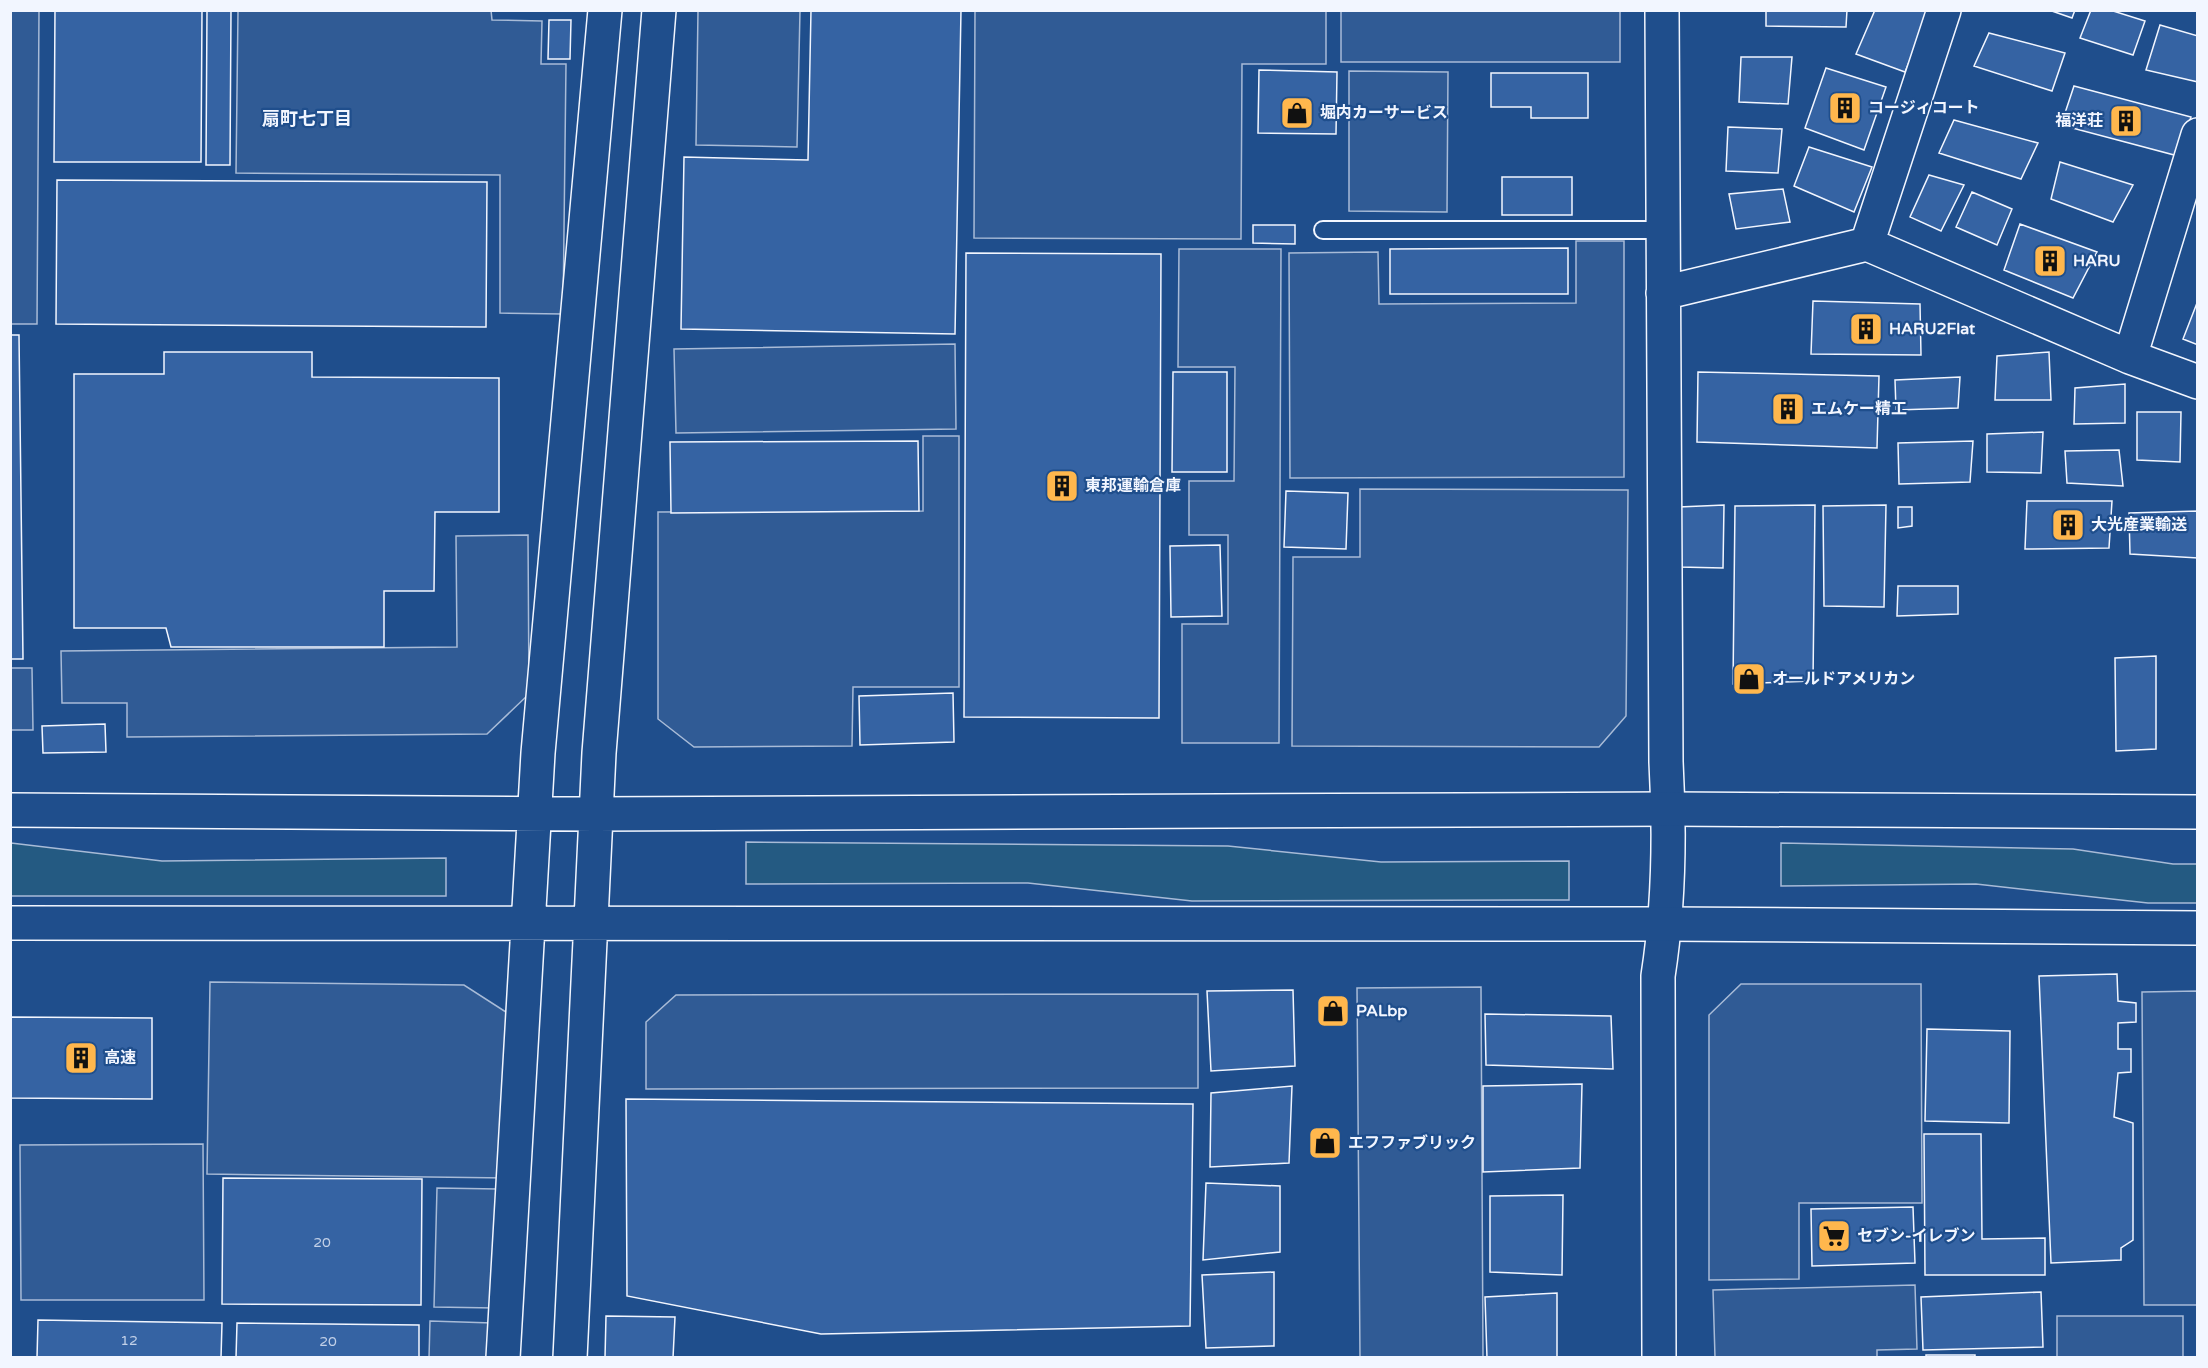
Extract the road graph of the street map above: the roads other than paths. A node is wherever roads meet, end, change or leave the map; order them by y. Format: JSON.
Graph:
{"nodes":[{"id":1,"x":604,"y":10,"type":"edge"},
{"id":2,"x":659,"y":10,"type":"edge"},
{"id":3,"x":1662,"y":10,"type":"edge"},
{"id":4,"x":1944,"y":10,"type":"edge"},
{"id":5,"x":2198,"y":135,"type":"edge"},
{"id":6,"x":1323,"y":230,"type":"dead end"},
{"id":7,"x":1663,"y":230,"type":"junction"},
{"id":8,"x":1867,"y":244,"type":"junction"},
{"id":9,"x":1663,"y":293,"type":"junction"},
{"id":10,"x":2130,"y":357,"type":"junction"},
{"id":11,"x":2198,"y":382,"type":"edge"},
{"id":12,"x":1669,"y":809,"type":"junction"},
{"id":13,"x":10,"y":810,"type":"edge"},
{"id":14,"x":2198,"y":812,"type":"edge"},
{"id":15,"x":535,"y":814,"type":"junction"},
{"id":16,"x":595,"y":814,"type":"junction"},
{"id":17,"x":10,"y":923,"type":"edge"},
{"id":18,"x":529,"y":924,"type":"junction"},
{"id":19,"x":589,"y":924,"type":"junction"},
{"id":20,"x":1666,"y":924,"type":"junction"},
{"id":21,"x":2198,"y":928,"type":"edge"},
{"id":22,"x":503,"y":1358,"type":"edge"},
{"id":23,"x":570,"y":1358,"type":"edge"},
{"id":24,"x":1659,"y":1358,"type":"edge"}],
"edges":[{"from":1,"to":15,"type":"street"},
{"from":2,"to":16,"type":"street"},
{"from":3,"to":7,"type":"street"},
{"from":4,"to":8,"type":"street"},
{"from":5,"to":10,"type":"street"},
{"from":6,"to":7,"type":"lane"},
{"from":7,"to":9,"type":"street"},
{"from":8,"to":9,"type":"street"},
{"from":8,"to":10,"type":"street"},
{"from":9,"to":12,"type":"street"},
{"from":10,"to":11,"type":"street"},
{"from":12,"to":14,"type":"street"},
{"from":12,"to":16,"type":"street"},
{"from":12,"to":20,"type":"street"},
{"from":13,"to":15,"type":"street"},
{"from":15,"to":16,"type":"street"},
{"from":15,"to":18,"type":"street"},
{"from":16,"to":19,"type":"street"},
{"from":17,"to":18,"type":"street"},
{"from":18,"to":19,"type":"street"},
{"from":18,"to":22,"type":"street"},
{"from":19,"to":20,"type":"street"},
{"from":19,"to":23,"type":"street"},
{"from":20,"to":21,"type":"street"},
{"from":20,"to":24,"type":"street"}]}
